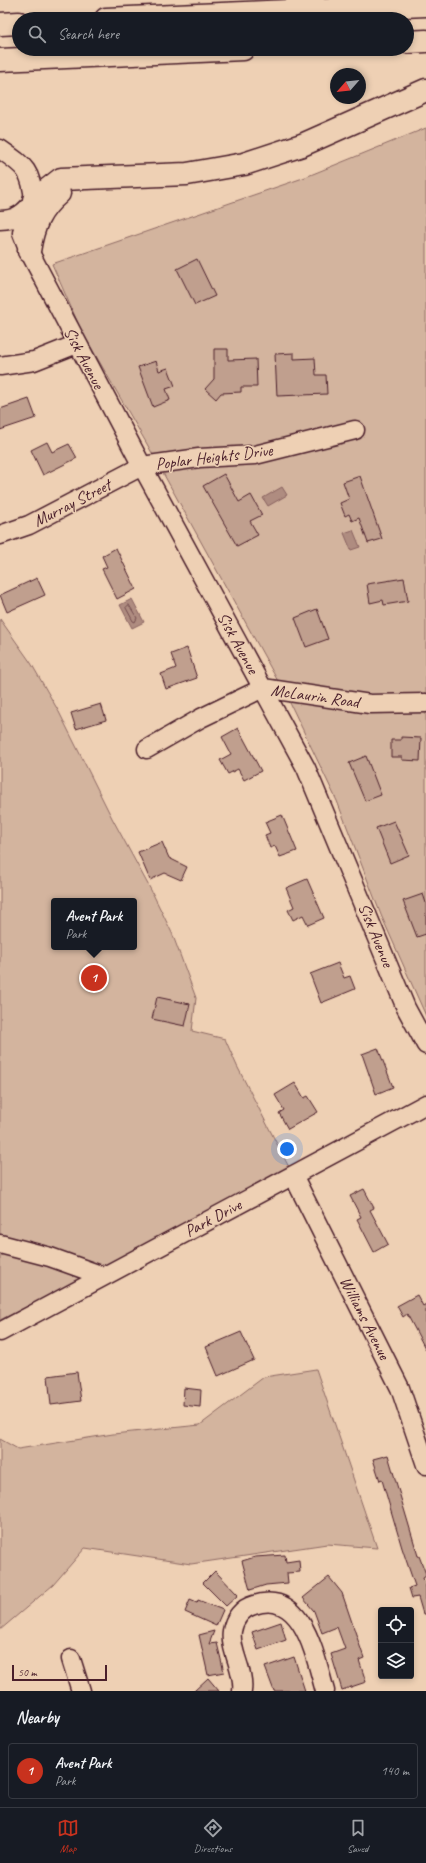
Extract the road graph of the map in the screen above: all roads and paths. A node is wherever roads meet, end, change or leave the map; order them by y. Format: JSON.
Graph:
{"nodes":[{"id":1,"x":426,"y":5,"type":"edge"},
{"id":2,"x":266,"y":12,"type":"edge"},
{"id":3,"x":12,"y":23,"type":"edge"},
{"id":4,"x":0,"y":24,"type":"edge"},
{"id":5,"x":426,"y":41,"type":"edge"},
{"id":6,"x":414,"y":42,"type":"edge"},
{"id":7,"x":88,"y":56,"type":"edge"},
{"id":8,"x":0,"y":60,"type":"edge"},
{"id":9,"x":426,"y":90,"type":"edge"},
{"id":10,"x":0,"y":149,"type":"edge"},
{"id":11,"x":81,"y":177,"type":"junction"},
{"id":12,"x":31,"y":205,"type":"junction"},
{"id":13,"x":0,"y":220,"type":"edge"},
{"id":14,"x":0,"y":223,"type":"edge"},
{"id":15,"x":29,"y":251,"type":"junction"},
{"id":16,"x":77,"y":344,"type":"junction"},
{"id":17,"x":0,"y":366,"type":"edge"},
{"id":18,"x":355,"y":430,"type":"dead end"},
{"id":19,"x":142,"y":466,"type":"junction"},
{"id":20,"x":0,"y":535,"type":"edge"},
{"id":21,"x":263,"y":688,"type":"junction"},
{"id":22,"x":426,"y":703,"type":"edge"},
{"id":23,"x":146,"y":748,"type":"dead end"},
{"id":24,"x":426,"y":1045,"type":"edge"},
{"id":25,"x":426,"y":1104,"type":"edge"},
{"id":26,"x":293,"y":1175,"type":"junction"},
{"id":27,"x":0,"y":1244,"type":"edge"},
{"id":28,"x":103,"y":1276,"type":"junction"},
{"id":29,"x":0,"y":1332,"type":"edge"},
{"id":30,"x":426,"y":1465,"type":"edge"},
{"id":31,"x":71,"y":1659,"type":"dead end"},
{"id":32,"x":81,"y":1691,"type":"edge"},
{"id":33,"x":242,"y":1691,"type":"edge"},
{"id":34,"x":325,"y":1691,"type":"edge"}],
"edges":[{"from":1,"to":2,"type":"highway"},
{"from":3,"to":4,"type":"highway"},
{"from":5,"to":6,"type":"highway"},
{"from":7,"to":8,"type":"highway"},
{"from":9,"to":11,"type":"highway"},
{"from":10,"to":12,"type":"street","name":"Sisk Avenue"},
{"from":11,"to":12,"type":"highway"},
{"from":11,"to":15,"type":"highway"},
{"from":12,"to":13,"type":"street"},
{"from":12,"to":15,"type":"street","name":"Sisk Avenue"},
{"from":14,"to":15,"type":"street","name":"Sisk Avenue"},
{"from":15,"to":16,"type":"street","name":"Sisk Avenue"},
{"from":16,"to":17,"type":"street"},
{"from":16,"to":19,"type":"street","name":"Sisk Avenue"},
{"from":18,"to":19,"type":"street","name":"Poplar Heights Drive"},
{"from":19,"to":20,"type":"street","name":"Murray Street"},
{"from":19,"to":21,"type":"street","name":"Sisk Avenue"},
{"from":21,"to":22,"type":"street","name":"McLaurin Road"},
{"from":21,"to":23,"type":"street","name":"McLaurin Road"},
{"from":21,"to":24,"type":"street","name":"Sisk Avenue"},
{"from":25,"to":26,"type":"street","name":"Park Drive"},
{"from":26,"to":28,"type":"street","name":"Park Drive"},
{"from":26,"to":30,"type":"street","name":"Williams Avenue"},
{"from":27,"to":28,"type":"street"},
{"from":28,"to":29,"type":"street","name":"Park Drive"},
{"from":31,"to":32,"type":"street"},
{"from":33,"to":34,"type":"street"}]}
